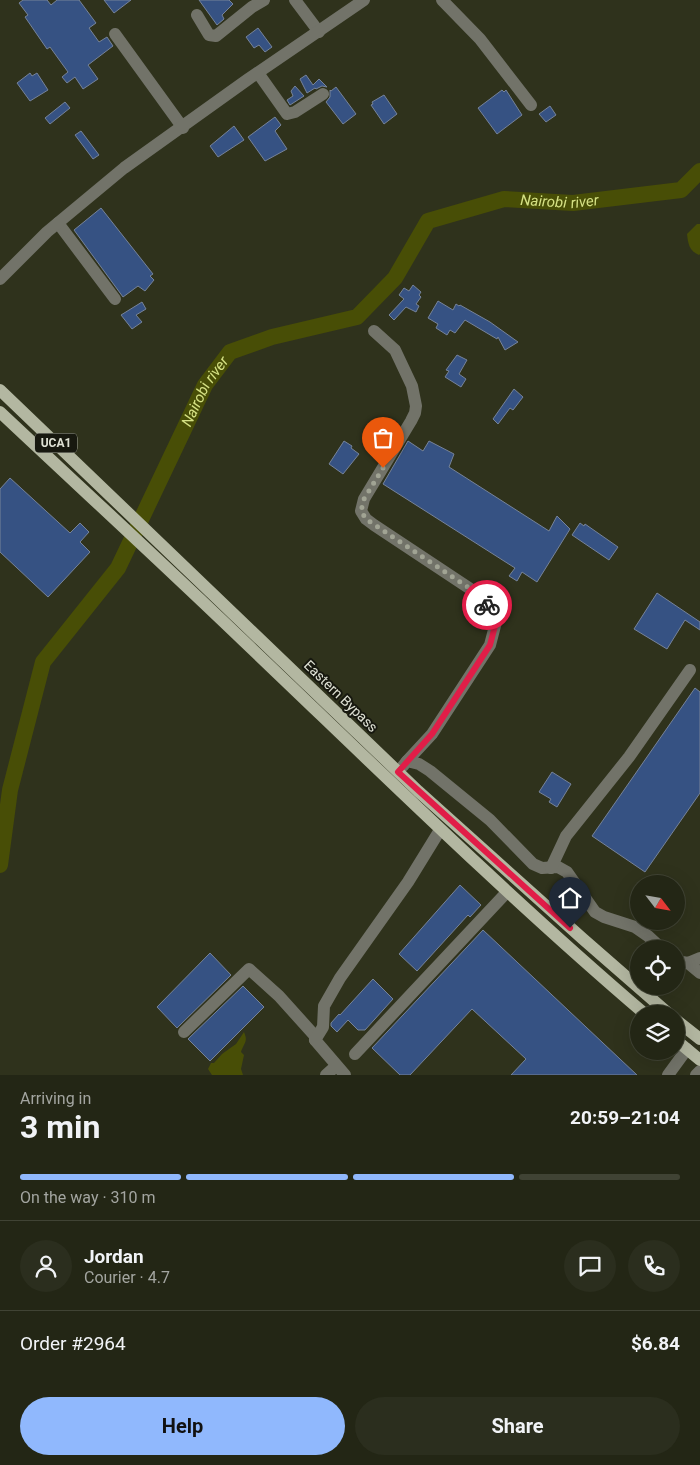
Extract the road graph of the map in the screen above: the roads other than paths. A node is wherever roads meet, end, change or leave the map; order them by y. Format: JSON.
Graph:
{"nodes":[{"id":1,"x":264,"y":0,"type":"edge"},
{"id":2,"x":295,"y":0,"type":"edge"},
{"id":3,"x":364,"y":0,"type":"edge"},
{"id":4,"x":442,"y":0,"type":"edge"},
{"id":5,"x":197,"y":15,"type":"dead end"},
{"id":6,"x":319,"y":32,"type":"junction"},
{"id":7,"x":115,"y":34,"type":"dead end"},
{"id":8,"x":258,"y":73,"type":"junction"},
{"id":9,"x":323,"y":94,"type":"dead end"},
{"id":10,"x":531,"y":105,"type":"dead end"},
{"id":11,"x":183,"y":128,"type":"junction"},
{"id":12,"x":58,"y":223,"type":"junction"},
{"id":13,"x":0,"y":279,"type":"edge"},
{"id":14,"x":115,"y":299,"type":"dead end"},
{"id":15,"x":374,"y":331,"type":"dead end"},
{"id":16,"x":0,"y":390,"type":"edge"},
{"id":17,"x":0,"y":412,"type":"edge"},
{"id":18,"x":158,"y":550,"type":"junction"},
{"id":19,"x":690,"y":670,"type":"dead end"},
{"id":20,"x":432,"y":734,"type":"junction"},
{"id":21,"x":407,"y":761,"type":"junction"},
{"id":22,"x":430,"y":771,"type":"junction"},
{"id":23,"x":398,"y":772,"type":"junction"},
{"id":24,"x":440,"y":830,"type":"junction"},
{"id":25,"x":551,"y":868,"type":"junction"},
{"id":26,"x":507,"y":892,"type":"junction"},
{"id":27,"x":652,"y":940,"type":"edge"},
{"id":28,"x":688,"y":961,"type":"edge"},
{"id":29,"x":700,"y":972,"type":"edge"},
{"id":30,"x":630,"y":977,"type":"edge"},
{"id":31,"x":650,"y":995,"type":"edge"},
{"id":32,"x":634,"y":1005,"type":"edge"},
{"id":33,"x":660,"y":1005,"type":"edge"},
{"id":34,"x":685,"y":1028,"type":"edge"},
{"id":35,"x":184,"y":1032,"type":"dead end"},
{"id":36,"x":315,"y":1040,"type":"junction"},
{"id":37,"x":700,"y":1040,"type":"edge"},
{"id":38,"x":687,"y":1049,"type":"joint"},
{"id":39,"x":355,"y":1054,"type":"dead end"},
{"id":40,"x":700,"y":1060,"type":"edge"},
{"id":41,"x":341,"y":1070,"type":"edge"},
{"id":42,"x":700,"y":1071,"type":"edge"},
{"id":43,"x":326,"y":1075,"type":"edge"},
{"id":44,"x":668,"y":1075,"type":"edge"},
{"id":45,"x":696,"y":1075,"type":"edge"}],
"edges":[{"from":1,"to":5,"type":"street"},
{"from":2,"to":6,"type":"street"},
{"from":3,"to":6,"type":"street"},
{"from":4,"to":10,"type":"street"},
{"from":6,"to":8,"type":"street"},
{"from":7,"to":11,"type":"street"},
{"from":8,"to":9,"type":"street"},
{"from":8,"to":11,"type":"street"},
{"from":11,"to":12,"type":"street"},
{"from":12,"to":13,"type":"street"},
{"from":12,"to":14,"type":"street"},
{"from":15,"to":20,"type":"street"},
{"from":16,"to":18,"type":"main road","name":"Eastern Bypass","number":"UCA1"},
{"from":17,"to":18,"type":"main road","name":"Eastern Bypass","number":"UCA1"},
{"from":18,"to":23,"type":"main road","name":"Eastern Bypass","number":"UCA1"},
{"from":18,"to":24,"type":"main road","name":"Eastern Bypass","number":"UCA1"},
{"from":19,"to":25,"type":"street"},
{"from":20,"to":21,"type":"street"},
{"from":20,"to":22,"type":"street"},
{"from":21,"to":22,"type":"street"},
{"from":21,"to":23,"type":"street"},
{"from":22,"to":25,"type":"street"},
{"from":23,"to":30,"type":"main road","name":"Eastern Bypass","number":"UCA1"},
{"from":24,"to":26,"type":"main road","name":"Eastern Bypass","number":"UCA1"},
{"from":24,"to":36,"type":"street"},
{"from":25,"to":27,"type":"street"},
{"from":26,"to":32,"type":"main road","name":"Eastern Bypass","number":"UCA1"},
{"from":26,"to":39,"type":"street"},
{"from":28,"to":29,"type":"street"},
{"from":31,"to":33,"type":"main road","name":"Eastern Bypass","number":"UCA1"},
{"from":34,"to":37,"type":"main road"},
{"from":35,"to":36,"type":"street"},
{"from":36,"to":41,"type":"street"},
{"from":38,"to":40,"type":"main road"},
{"from":38,"to":44,"type":"street"},
{"from":41,"to":43,"type":"street"},
{"from":42,"to":45,"type":"street"}]}
